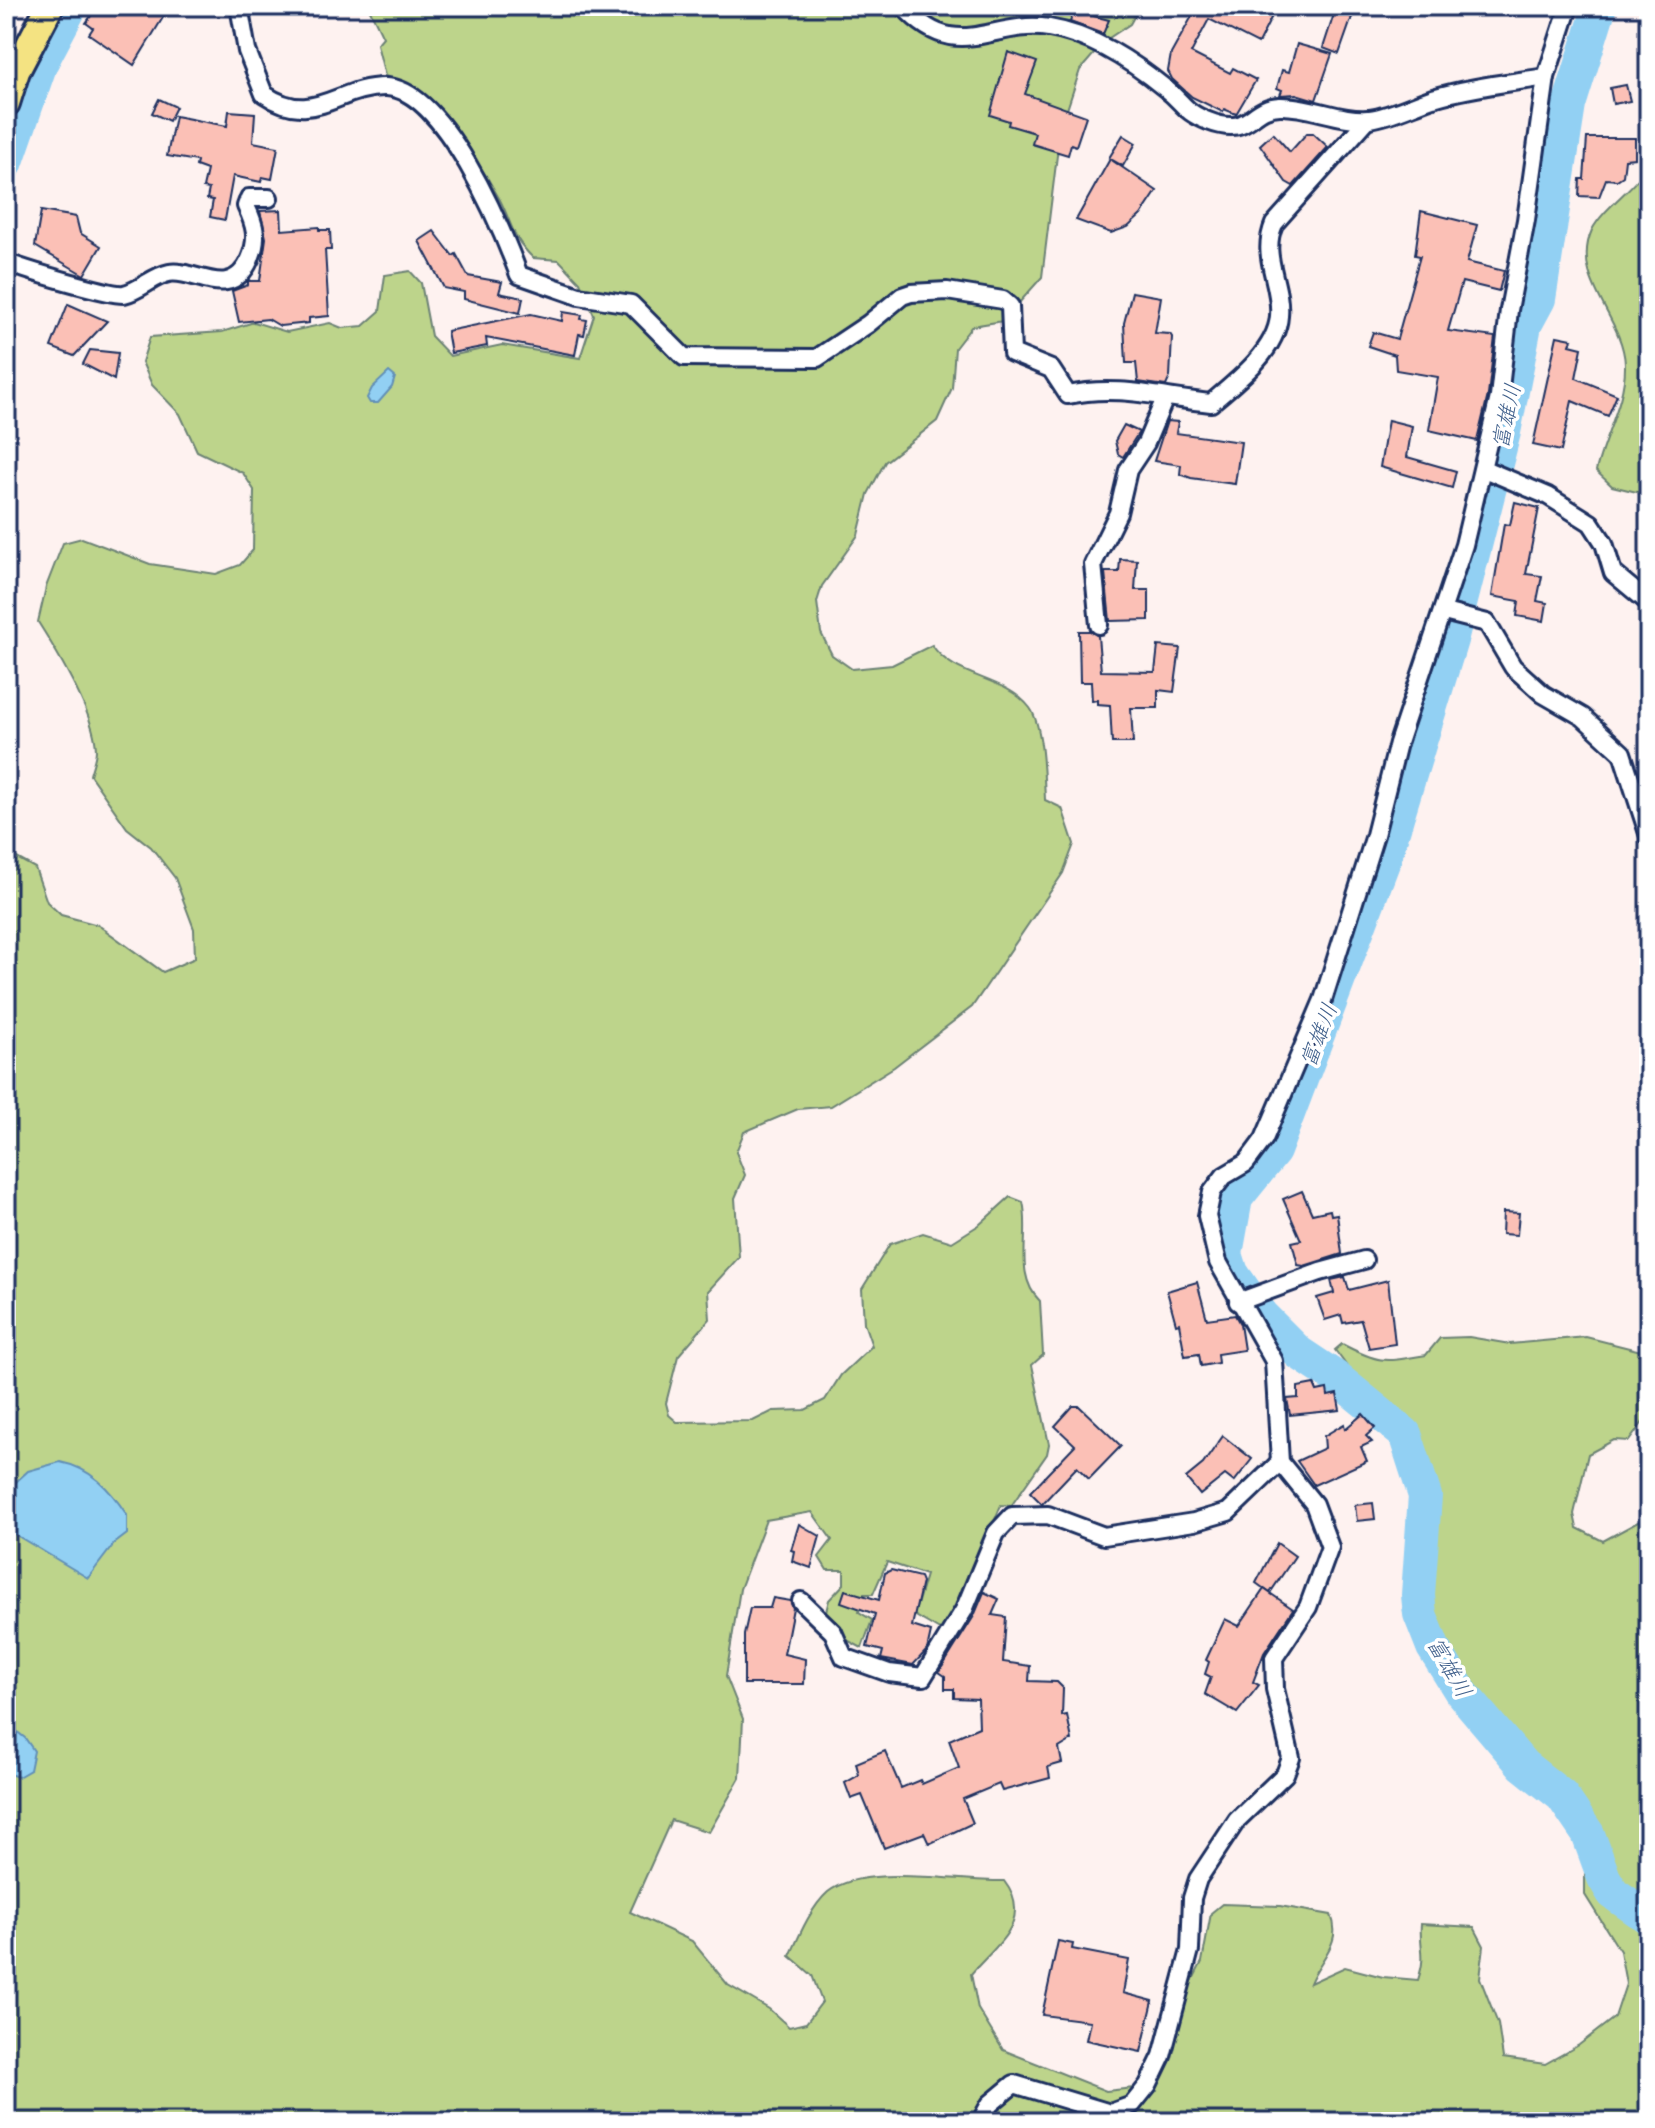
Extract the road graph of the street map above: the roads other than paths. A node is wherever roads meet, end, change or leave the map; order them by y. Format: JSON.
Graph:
{"nodes":[{"id":1,"x":50,"y":6,"type":"edge"},
{"id":2,"x":239,"y":6,"type":"edge"},
{"id":3,"x":903,"y":6,"type":"edge"},
{"id":4,"x":1569,"y":6,"type":"edge"},
{"id":5,"x":1546,"y":77,"type":"junction"},
{"id":6,"x":6,"y":103,"type":"edge"},
{"id":7,"x":1368,"y":119,"type":"junction"},
{"id":8,"x":269,"y":198,"type":"dead end"},
{"id":9,"x":6,"y":262,"type":"edge"},
{"id":10,"x":1165,"y":398,"type":"junction"},
{"id":11,"x":1484,"y":469,"type":"junction"},
{"id":12,"x":1649,"y":603,"type":"edge"},
{"id":13,"x":1448,"y":613,"type":"junction"},
{"id":14,"x":1099,"y":625,"type":"dead end"},
{"id":15,"x":1649,"y":836,"type":"edge"},
{"id":16,"x":1364,"y":1260,"type":"dead end"},
{"id":17,"x":1238,"y":1302,"type":"junction"},
{"id":18,"x":1280,"y":1462,"type":"junction"},
{"id":19,"x":801,"y":1601,"type":"dead end"},
{"id":20,"x":980,"y":2122,"type":"edge"}],
"edges":[{"from":1,"to":6,"type":"main road"},
{"from":2,"to":10,"type":"street"},
{"from":3,"to":7,"type":"street"},
{"from":4,"to":5,"type":"street"},
{"from":5,"to":7,"type":"street"},
{"from":5,"to":11,"type":"street"},
{"from":7,"to":10,"type":"street"},
{"from":8,"to":9,"type":"street"},
{"from":10,"to":14,"type":"street"},
{"from":11,"to":12,"type":"street"},
{"from":11,"to":13,"type":"street"},
{"from":13,"to":15,"type":"street"},
{"from":13,"to":17,"type":"street"},
{"from":16,"to":17,"type":"street"},
{"from":17,"to":18,"type":"street"},
{"from":18,"to":19,"type":"street"},
{"from":18,"to":20,"type":"street"}]}
